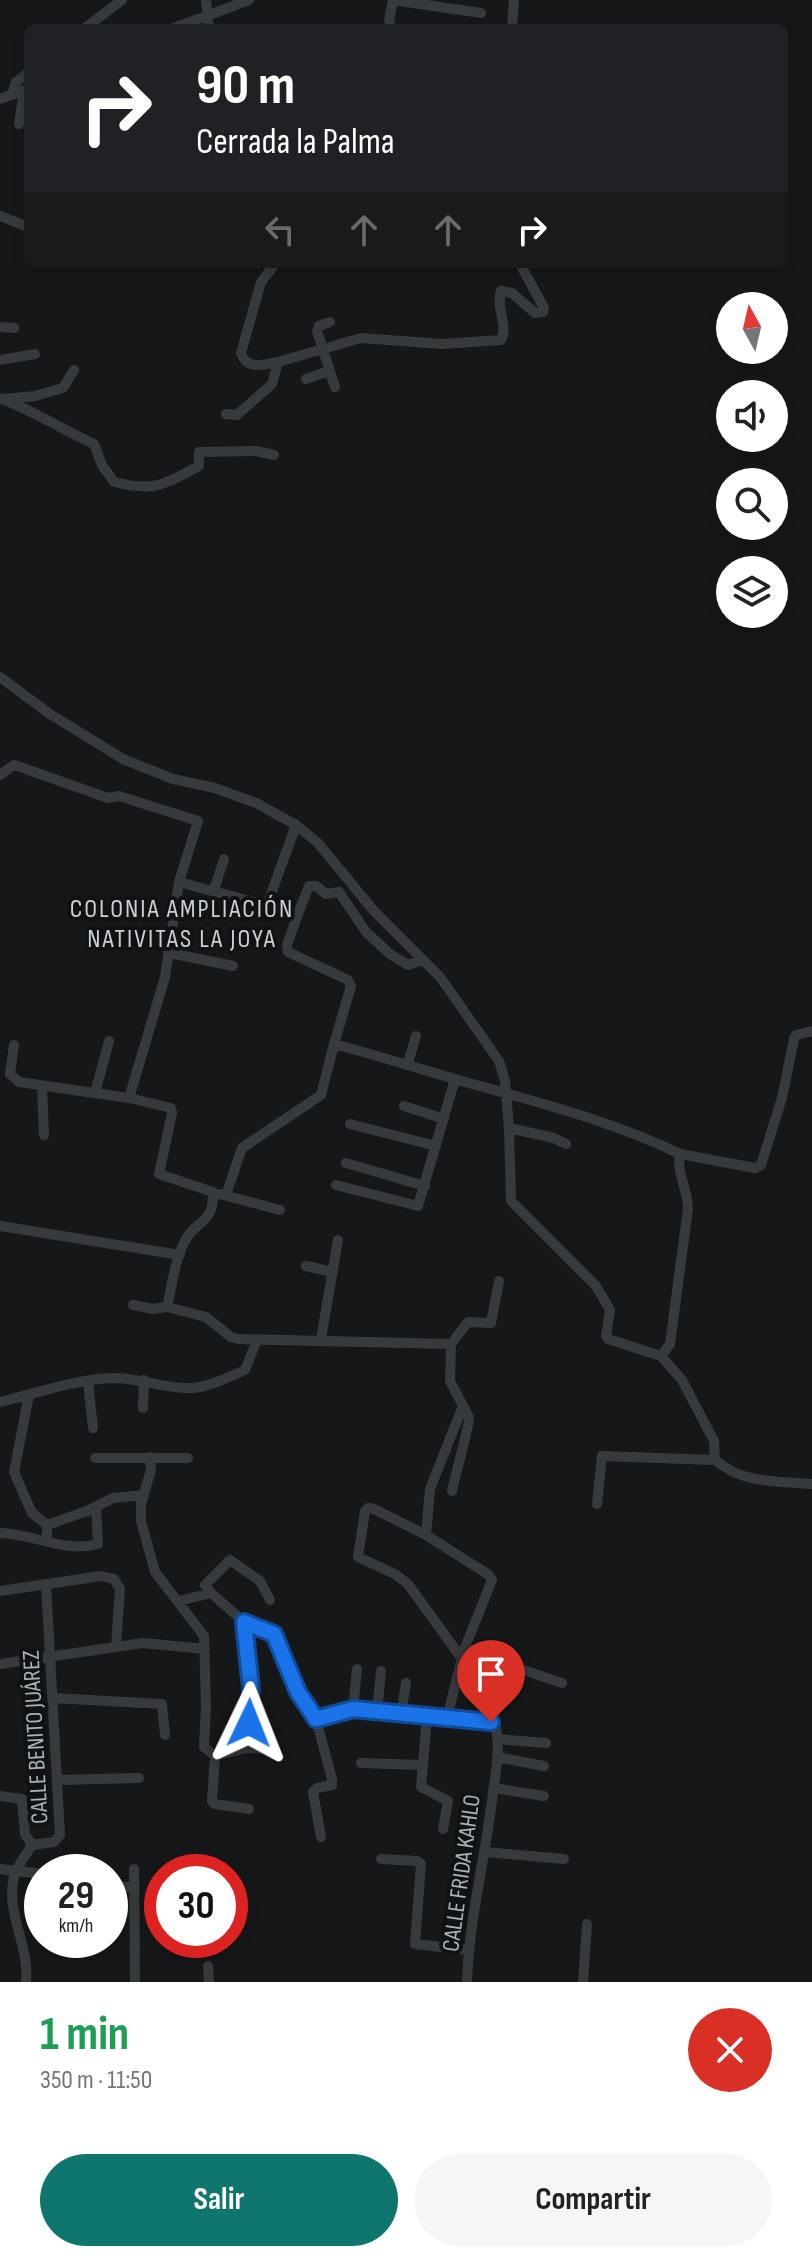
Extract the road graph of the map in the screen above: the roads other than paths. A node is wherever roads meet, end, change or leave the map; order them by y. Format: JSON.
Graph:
{"nodes":[{"id":1,"x":122,"y":0,"type":"edge"},
{"id":2,"x":206,"y":0,"type":"edge"},
{"id":3,"x":249,"y":0,"type":"edge"},
{"id":4,"x":393,"y":0,"type":"edge"},
{"id":5,"x":514,"y":0,"type":"edge"},
{"id":6,"x":481,"y":13,"type":"dead end"},
{"id":7,"x":208,"y":14,"type":"junction"},
{"id":8,"x":90,"y":24,"type":"edge"},
{"id":9,"x":184,"y":24,"type":"edge"},
{"id":10,"x":209,"y":24,"type":"edge"},
{"id":11,"x":390,"y":24,"type":"edge"},
{"id":12,"x":512,"y":24,"type":"edge"},
{"id":13,"x":24,"y":76,"type":"edge"},
{"id":14,"x":24,"y":91,"type":"edge"},
{"id":15,"x":12,"y":95,"type":"junction"},
{"id":16,"x":0,"y":99,"type":"edge"},
{"id":17,"x":24,"y":100,"type":"edge"},
{"id":18,"x":19,"y":124,"type":"dead end"},
{"id":19,"x":0,"y":216,"type":"edge"},
{"id":20,"x":24,"y":225,"type":"edge"},
{"id":21,"x":272,"y":268,"type":"edge"},
{"id":22,"x":522,"y":268,"type":"edge"},
{"id":23,"x":330,"y":322,"type":"dead end"},
{"id":24,"x":0,"y":327,"type":"edge"},
{"id":25,"x":14,"y":328,"type":"dead end"},
{"id":26,"x":323,"y":350,"type":"junction"},
{"id":27,"x":35,"y":354,"type":"dead end"},
{"id":28,"x":0,"y":360,"type":"edge"},
{"id":29,"x":278,"y":362,"type":"junction"},
{"id":30,"x":74,"y":370,"type":"dead end"},
{"id":31,"x":329,"y":371,"type":"junction"},
{"id":32,"x":306,"y":379,"type":"dead end"},
{"id":33,"x":335,"y":387,"type":"dead end"},
{"id":34,"x":1,"y":399,"type":"edge"},
{"id":35,"x":226,"y":414,"type":"dead end"},
{"id":36,"x":274,"y":455,"type":"dead end"},
{"id":37,"x":0,"y":677,"type":"edge"},
{"id":38,"x":0,"y":775,"type":"edge"},
{"id":39,"x":296,"y":825,"type":"junction"},
{"id":40,"x":224,"y":859,"type":"dead end"},
{"id":41,"x":179,"y":882,"type":"junction"},
{"id":42,"x":214,"y":890,"type":"junction"},
{"id":43,"x":267,"y":905,"type":"junction"},
{"id":44,"x":298,"y":914,"type":"junction"},
{"id":45,"x":170,"y":953,"type":"junction"},
{"id":46,"x":422,"y":960,"type":"junction"},
{"id":47,"x":233,"y":966,"type":"dead end"},
{"id":48,"x":812,"y":1031,"type":"edge"},
{"id":49,"x":416,"y":1036,"type":"dead end"},
{"id":50,"x":109,"y":1041,"type":"dead end"},
{"id":51,"x":334,"y":1044,"type":"junction"},
{"id":52,"x":14,"y":1045,"type":"dead end"},
{"id":53,"x":408,"y":1063,"type":"junction"},
{"id":54,"x":455,"y":1079,"type":"junction"},
{"id":55,"x":42,"y":1086,"type":"junction"},
{"id":56,"x":505,"y":1092,"type":"junction"},
{"id":57,"x":95,"y":1093,"type":"junction"},
{"id":58,"x":129,"y":1098,"type":"junction"},
{"id":59,"x":404,"y":1106,"type":"dead end"},
{"id":60,"x":444,"y":1119,"type":"junction"},
{"id":61,"x":350,"y":1124,"type":"dead end"},
{"id":62,"x":509,"y":1128,"type":"junction"},
{"id":63,"x":44,"y":1135,"type":"dead end"},
{"id":64,"x":566,"y":1144,"type":"dead end"},
{"id":65,"x":436,"y":1146,"type":"junction"},
{"id":66,"x":680,"y":1154,"type":"junction"},
{"id":67,"x":346,"y":1163,"type":"dead end"},
{"id":68,"x":336,"y":1185,"type":"dead end"},
{"id":69,"x":425,"y":1186,"type":"junction"},
{"id":70,"x":213,"y":1192,"type":"junction"},
{"id":71,"x":226,"y":1195,"type":"junction"},
{"id":72,"x":280,"y":1210,"type":"dead end"},
{"id":73,"x":0,"y":1226,"type":"edge"},
{"id":74,"x":338,"y":1240,"type":"dead end"},
{"id":75,"x":180,"y":1255,"type":"junction"},
{"id":76,"x":306,"y":1266,"type":"dead end"},
{"id":77,"x":333,"y":1272,"type":"junction"},
{"id":78,"x":499,"y":1281,"type":"dead end"},
{"id":79,"x":133,"y":1305,"type":"dead end"},
{"id":80,"x":167,"y":1307,"type":"junction"},
{"id":81,"x":321,"y":1339,"type":"junction"},
{"id":82,"x":257,"y":1340,"type":"junction"},
{"id":83,"x":451,"y":1344,"type":"junction"},
{"id":84,"x":661,"y":1356,"type":"junction"},
{"id":85,"x":144,"y":1380,"type":"junction"},
{"id":86,"x":88,"y":1382,"type":"junction"},
{"id":87,"x":29,"y":1395,"type":"junction"},
{"id":88,"x":0,"y":1402,"type":"edge"},
{"id":89,"x":463,"y":1406,"type":"junction"},
{"id":90,"x":143,"y":1408,"type":"dead end"},
{"id":91,"x":93,"y":1428,"type":"dead end"},
{"id":92,"x":150,"y":1457,"type":"junction"},
{"id":93,"x":95,"y":1458,"type":"dead end"},
{"id":94,"x":188,"y":1458,"type":"dead end"},
{"id":95,"x":715,"y":1460,"type":"junction"},
{"id":96,"x":14,"y":1472,"type":"junction"},
{"id":97,"x":0,"y":1473,"type":"edge"},
{"id":98,"x":812,"y":1484,"type":"edge"},
{"id":99,"x":452,"y":1491,"type":"dead end"},
{"id":100,"x":144,"y":1495,"type":"junction"},
{"id":101,"x":597,"y":1504,"type":"dead end"},
{"id":102,"x":96,"y":1507,"type":"junction"},
{"id":103,"x":47,"y":1525,"type":"junction"},
{"id":104,"x":0,"y":1533,"type":"edge"},
{"id":105,"x":426,"y":1535,"type":"junction"},
{"id":106,"x":47,"y":1540,"type":"junction"},
{"id":107,"x":46,"y":1584,"type":"junction"},
{"id":108,"x":0,"y":1591,"type":"edge"},
{"id":109,"x":211,"y":1593,"type":"junction"},
{"id":110,"x":270,"y":1600,"type":"dead end"},
{"id":111,"x":179,"y":1601,"type":"junction"},
{"id":112,"x":244,"y":1622,"type":"junction"},
{"id":113,"x":116,"y":1646,"type":"junction"},
{"id":114,"x":205,"y":1649,"type":"junction"},
{"id":115,"x":463,"y":1654,"type":"junction"},
{"id":116,"x":50,"y":1656,"type":"junction"},
{"id":117,"x":0,"y":1664,"type":"edge"},
{"id":118,"x":357,"y":1669,"type":"dead end"},
{"id":119,"x":381,"y":1671,"type":"dead end"},
{"id":120,"x":406,"y":1683,"type":"dead end"},
{"id":121,"x":562,"y":1683,"type":"dead end"},
{"id":122,"x":53,"y":1698,"type":"junction"},
{"id":123,"x":353,"y":1709,"type":"junction"},
{"id":124,"x":377,"y":1712,"type":"junction"},
{"id":125,"x":401,"y":1714,"type":"junction"},
{"id":126,"x":427,"y":1717,"type":"junction"},
{"id":127,"x":447,"y":1718,"type":"junction"},
{"id":128,"x":316,"y":1719,"type":"junction"},
{"id":129,"x":165,"y":1735,"type":"dead end"},
{"id":130,"x":497,"y":1739,"type":"junction"},
{"id":131,"x":546,"y":1743,"type":"dead end"},
{"id":132,"x":247,"y":1748,"type":"junction"},
{"id":133,"x":275,"y":1749,"type":"dead end"},
{"id":134,"x":215,"y":1756,"type":"junction"},
{"id":135,"x":497,"y":1757,"type":"junction"},
{"id":136,"x":361,"y":1763,"type":"dead end"},
{"id":137,"x":422,"y":1765,"type":"junction"},
{"id":138,"x":544,"y":1766,"type":"dead end"},
{"id":139,"x":139,"y":1778,"type":"dead end"},
{"id":140,"x":58,"y":1780,"type":"junction"},
{"id":141,"x":494,"y":1788,"type":"junction"},
{"id":142,"x":0,"y":1796,"type":"edge"},
{"id":143,"x":544,"y":1796,"type":"dead end"},
{"id":144,"x":249,"y":1809,"type":"dead end"},
{"id":145,"x":443,"y":1829,"type":"dead end"},
{"id":146,"x":321,"y":1837,"type":"dead end"},
{"id":147,"x":32,"y":1845,"type":"junction"},
{"id":148,"x":486,"y":1852,"type":"junction"},
{"id":149,"x":381,"y":1859,"type":"dead end"},
{"id":150,"x":564,"y":1859,"type":"dead end"},
{"id":151,"x":0,"y":1869,"type":"edge"},
{"id":152,"x":134,"y":1869,"type":"dead end"},
{"id":153,"x":16,"y":1871,"type":"junction"},
{"id":154,"x":24,"y":1872,"type":"edge"},
{"id":155,"x":128,"y":1887,"type":"edge"},
{"id":156,"x":135,"y":1888,"type":"junction"},
{"id":157,"x":0,"y":1907,"type":"edge"},
{"id":158,"x":13,"y":1908,"type":"junction"},
{"id":159,"x":587,"y":1924,"type":"dead end"},
{"id":160,"x":468,"y":1950,"type":"junction"},
{"id":161,"x":208,"y":1966,"type":"dead end"},
{"id":162,"x":26,"y":1982,"type":"edge"},
{"id":163,"x":135,"y":1982,"type":"edge"},
{"id":164,"x":209,"y":1982,"type":"edge"},
{"id":165,"x":467,"y":1982,"type":"edge"},
{"id":166,"x":583,"y":1982,"type":"edge"}],
"edges":[{"from":1,"to":8,"type":"street"},
{"from":2,"to":7,"type":"street"},
{"from":3,"to":7,"type":"street"},
{"from":4,"to":6,"type":"street"},
{"from":4,"to":11,"type":"street"},
{"from":5,"to":12,"type":"street"},
{"from":7,"to":9,"type":"street"},
{"from":7,"to":10,"type":"street"},
{"from":13,"to":15,"type":"street"},
{"from":14,"to":15,"type":"street"},
{"from":15,"to":16,"type":"street"},
{"from":17,"to":18,"type":"street"},
{"from":19,"to":20,"type":"street"},
{"from":21,"to":29,"type":"street"},
{"from":22,"to":26,"type":"street"},
{"from":23,"to":26,"type":"street"},
{"from":24,"to":25,"type":"street"},
{"from":26,"to":29,"type":"street"},
{"from":26,"to":31,"type":"street"},
{"from":27,"to":28,"type":"street"},
{"from":29,"to":35,"type":"street"},
{"from":30,"to":34,"type":"street"},
{"from":31,"to":32,"type":"street"},
{"from":31,"to":33,"type":"street"},
{"from":34,"to":36,"type":"street"},
{"from":37,"to":39,"type":"street"},
{"from":38,"to":41,"type":"street"},
{"from":39,"to":43,"type":"street"},
{"from":39,"to":46,"type":"street"},
{"from":40,"to":42,"type":"street"},
{"from":41,"to":42,"type":"street"},
{"from":41,"to":45,"type":"street"},
{"from":42,"to":43,"type":"street"},
{"from":43,"to":44,"type":"street"},
{"from":44,"to":46,"type":"street"},
{"from":44,"to":51,"type":"street"},
{"from":45,"to":47,"type":"street"},
{"from":45,"to":58,"type":"street"},
{"from":46,"to":56,"type":"street"},
{"from":48,"to":66,"type":"street"},
{"from":49,"to":53,"type":"street"},
{"from":50,"to":57,"type":"street"},
{"from":51,"to":53,"type":"street"},
{"from":51,"to":71,"type":"street"},
{"from":52,"to":55,"type":"street"},
{"from":53,"to":54,"type":"street"},
{"from":54,"to":56,"type":"street"},
{"from":54,"to":60,"type":"street"},
{"from":55,"to":57,"type":"street"},
{"from":55,"to":63,"type":"street"},
{"from":56,"to":62,"type":"street"},
{"from":56,"to":66,"type":"street"},
{"from":57,"to":58,"type":"street"},
{"from":58,"to":70,"type":"street"},
{"from":59,"to":60,"type":"street"},
{"from":60,"to":65,"type":"street"},
{"from":61,"to":65,"type":"street"},
{"from":62,"to":64,"type":"street"},
{"from":62,"to":84,"type":"street"},
{"from":65,"to":69,"type":"street"},
{"from":66,"to":84,"type":"street"},
{"from":67,"to":69,"type":"street"},
{"from":68,"to":69,"type":"street"},
{"from":70,"to":71,"type":"street"},
{"from":70,"to":75,"type":"street"},
{"from":71,"to":72,"type":"street"},
{"from":73,"to":75,"type":"street"},
{"from":74,"to":77,"type":"street"},
{"from":75,"to":80,"type":"street"},
{"from":76,"to":77,"type":"street"},
{"from":77,"to":81,"type":"street"},
{"from":78,"to":83,"type":"street"},
{"from":79,"to":80,"type":"street"},
{"from":80,"to":82,"type":"street"},
{"from":81,"to":82,"type":"street"},
{"from":81,"to":83,"type":"street"},
{"from":82,"to":85,"type":"street"},
{"from":83,"to":89,"type":"street"},
{"from":84,"to":95,"type":"street"},
{"from":85,"to":86,"type":"street"},
{"from":85,"to":90,"type":"street"},
{"from":86,"to":87,"type":"street"},
{"from":86,"to":91,"type":"street"},
{"from":87,"to":88,"type":"street"},
{"from":87,"to":96,"type":"street"},
{"from":89,"to":99,"type":"street"},
{"from":89,"to":105,"type":"street"},
{"from":92,"to":93,"type":"street"},
{"from":92,"to":94,"type":"street"},
{"from":92,"to":100,"type":"street"},
{"from":95,"to":98,"type":"street"},
{"from":95,"to":101,"type":"street"},
{"from":96,"to":97,"type":"street"},
{"from":96,"to":103,"type":"street"},
{"from":100,"to":102,"type":"street"},
{"from":100,"to":111,"type":"street"},
{"from":102,"to":103,"type":"street"},
{"from":102,"to":106,"type":"street"},
{"from":103,"to":106,"type":"street"},
{"from":104,"to":106,"type":"street"},
{"from":105,"to":115,"type":"street"},
{"from":105,"to":115,"type":"street"},
{"from":107,"to":108,"type":"street"},
{"from":107,"to":113,"type":"street"},
{"from":107,"to":116,"type":"street","name":"CALLE BENITO JUÁREZ"},
{"from":109,"to":110,"type":"street"},
{"from":109,"to":111,"type":"street"},
{"from":109,"to":112,"type":"street"},
{"from":111,"to":114,"type":"street"},
{"from":112,"to":128,"type":"street"},
{"from":112,"to":132,"type":"street"},
{"from":113,"to":114,"type":"street"},
{"from":113,"to":116,"type":"street"},
{"from":114,"to":134,"type":"street"},
{"from":115,"to":121,"type":"street"},
{"from":115,"to":127,"type":"street"},
{"from":116,"to":117,"type":"street"},
{"from":116,"to":122,"type":"street","name":"CALLE BENITO JUÁREZ"},
{"from":118,"to":123,"type":"street"},
{"from":119,"to":124,"type":"street"},
{"from":120,"to":125,"type":"street"},
{"from":122,"to":129,"type":"street"},
{"from":122,"to":140,"type":"street","name":"CALLE BENITO JUÁREZ"},
{"from":123,"to":124,"type":"street"},
{"from":123,"to":128,"type":"street"},
{"from":124,"to":125,"type":"street"},
{"from":125,"to":126,"type":"street"},
{"from":126,"to":127,"type":"street"},
{"from":126,"to":137,"type":"street"},
{"from":127,"to":130,"type":"street"},
{"from":128,"to":146,"type":"street"},
{"from":130,"to":131,"type":"street"},
{"from":130,"to":135,"type":"street","name":"CALLE FRIDA KAHLO"},
{"from":132,"to":133,"type":"street"},
{"from":132,"to":134,"type":"street"},
{"from":134,"to":144,"type":"street"},
{"from":135,"to":138,"type":"street"},
{"from":135,"to":141,"type":"street","name":"CALLE FRIDA KAHLO"},
{"from":136,"to":137,"type":"street"},
{"from":137,"to":145,"type":"street"},
{"from":139,"to":140,"type":"street"},
{"from":140,"to":147,"type":"street","name":"CALLE BENITO JUÁREZ"},
{"from":141,"to":143,"type":"street"},
{"from":141,"to":148,"type":"street","name":"CALLE FRIDA KAHLO"},
{"from":142,"to":147,"type":"street"},
{"from":147,"to":153,"type":"street","name":"CALLE BENITO JUÁREZ"},
{"from":148,"to":150,"type":"street"},
{"from":148,"to":160,"type":"street","name":"CALLE FRIDA KAHLO"},
{"from":149,"to":160,"type":"street"},
{"from":151,"to":153,"type":"street"},
{"from":152,"to":156,"type":"street"},
{"from":153,"to":154,"type":"street"},
{"from":153,"to":158,"type":"street","name":"CALLE BENITO JUÁREZ"},
{"from":155,"to":156,"type":"street"},
{"from":156,"to":163,"type":"street"},
{"from":157,"to":158,"type":"street"},
{"from":158,"to":162,"type":"street","name":"CALLE BENITO JUÁREZ"},
{"from":159,"to":166,"type":"street"},
{"from":160,"to":165,"type":"street","name":"CALLE FRIDA KAHLO"},
{"from":161,"to":164,"type":"street"}]}
